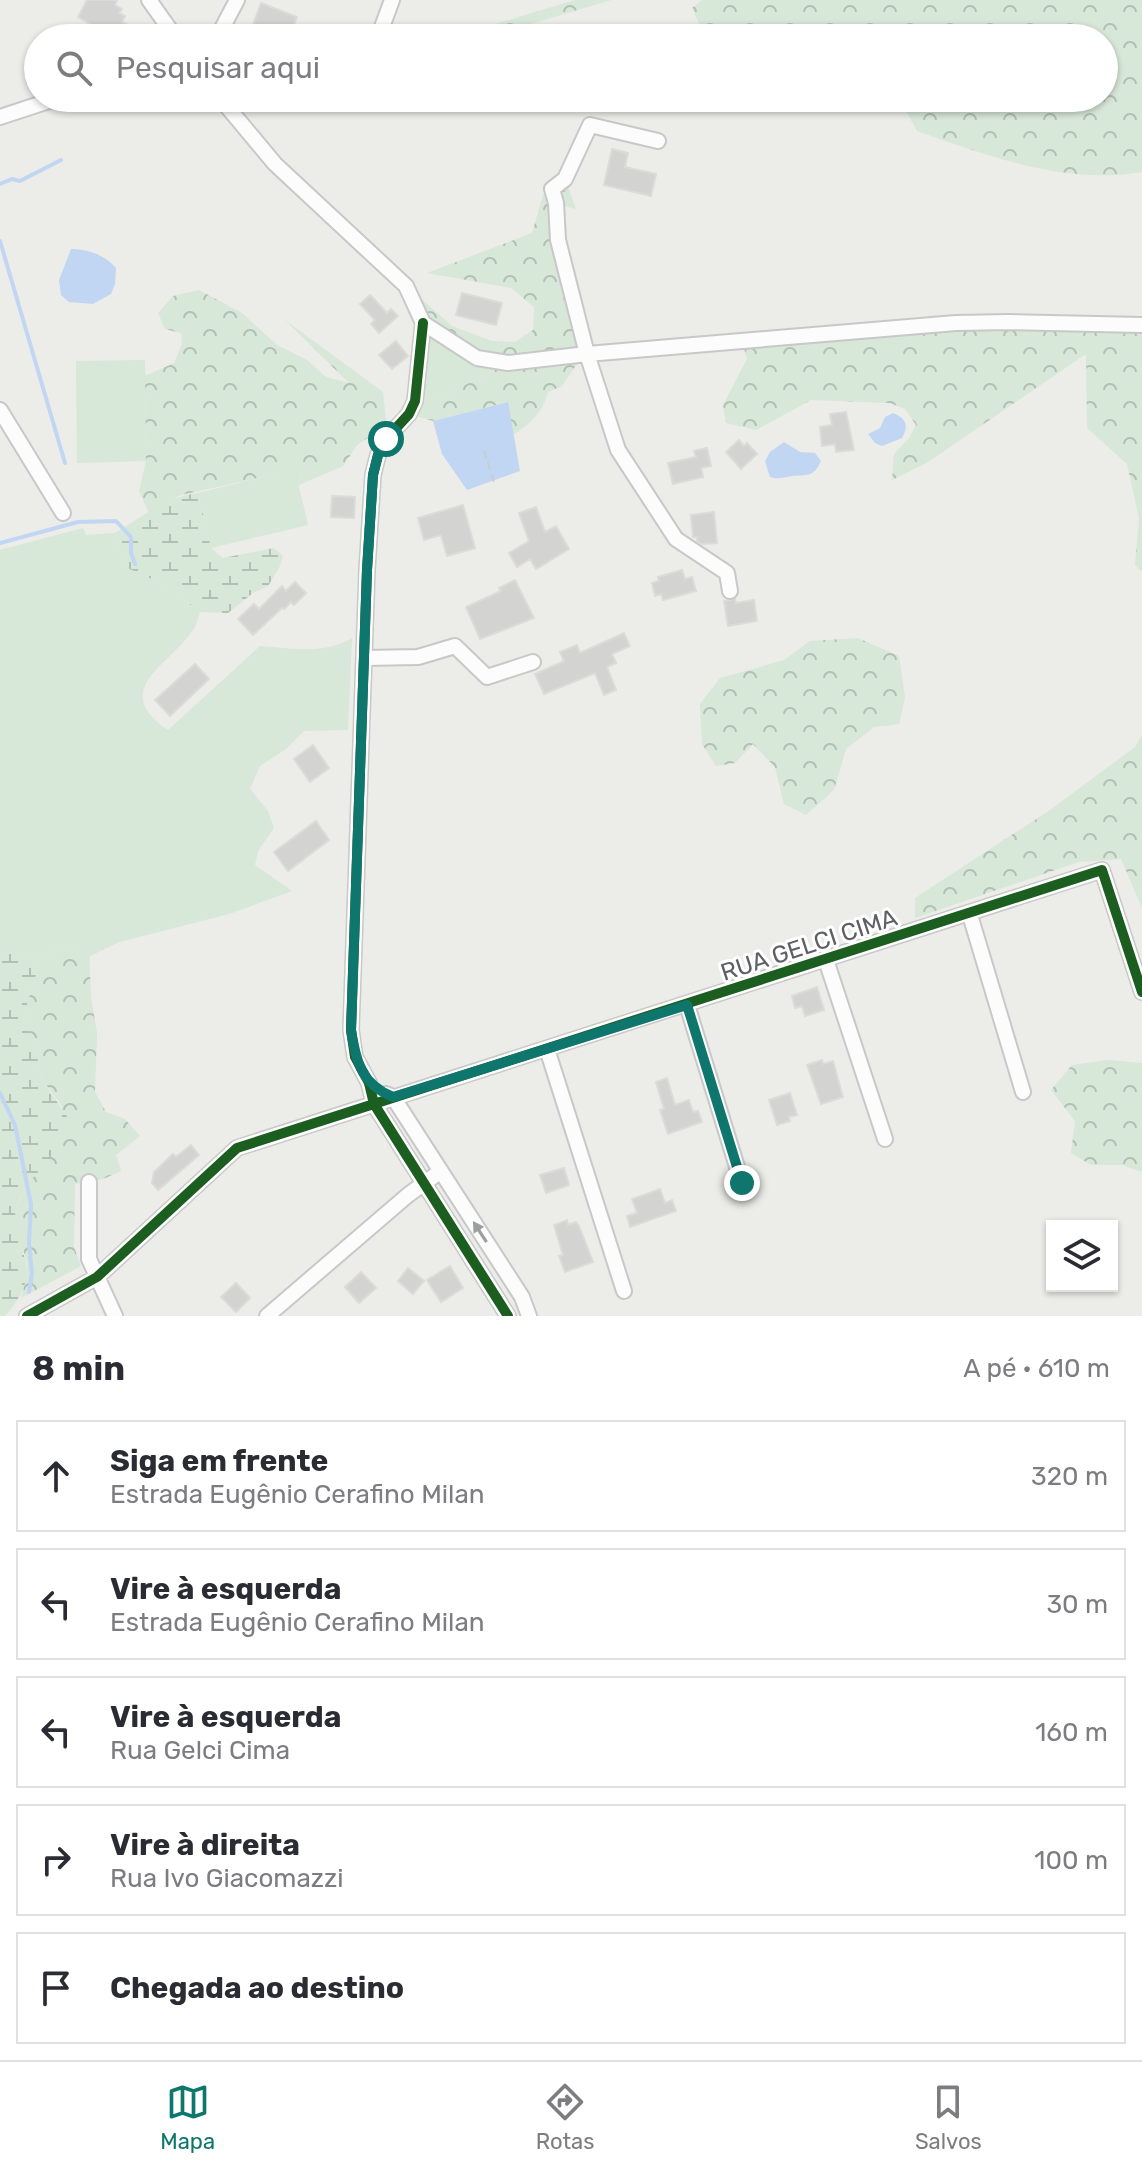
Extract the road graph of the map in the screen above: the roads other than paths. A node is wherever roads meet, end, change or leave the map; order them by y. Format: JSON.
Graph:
{"nodes":[{"id":1,"x":149,"y":0,"type":"edge"},
{"id":2,"x":237,"y":0,"type":"edge"},
{"id":3,"x":392,"y":0,"type":"edge"},
{"id":4,"x":166,"y":24,"type":"edge"},
{"id":5,"x":224,"y":24,"type":"edge"},
{"id":6,"x":383,"y":24,"type":"edge"},
{"id":7,"x":24,"y":109,"type":"edge"},
{"id":8,"x":232,"y":112,"type":"edge"},
{"id":9,"x":0,"y":117,"type":"edge"},
{"id":10,"x":658,"y":141,"type":"dead end"},
{"id":11,"x":423,"y":323,"type":"junction"},
{"id":12,"x":1142,"y":325,"type":"edge"},
{"id":13,"x":587,"y":354,"type":"junction"},
{"id":14,"x":0,"y":410,"type":"edge"},
{"id":15,"x":63,"y":513,"type":"dead end"},
{"id":16,"x":730,"y":591,"type":"dead end"},
{"id":17,"x":365,"y":658,"type":"junction"},
{"id":18,"x":533,"y":662,"type":"dead end"},
{"id":19,"x":970,"y":915,"type":"junction"},
{"id":20,"x":826,"y":960,"type":"junction"},
{"id":21,"x":1142,"y":992,"type":"edge"},
{"id":22,"x":687,"y":1005,"type":"junction"},
{"id":23,"x":547,"y":1049,"type":"junction"},
{"id":24,"x":369,"y":1083,"type":"junction"},
{"id":25,"x":1023,"y":1092,"type":"dead end"},
{"id":26,"x":393,"y":1097,"type":"junction"},
{"id":27,"x":374,"y":1104,"type":"junction"},
{"id":28,"x":885,"y":1139,"type":"dead end"},
{"id":29,"x":441,"y":1171,"type":"junction"},
{"id":30,"x":89,"y":1182,"type":"dead end"},
{"id":31,"x":742,"y":1183,"type":"dead end"},
{"id":32,"x":424,"y":1184,"type":"junction"},
{"id":33,"x":97,"y":1277,"type":"junction"},
{"id":34,"x":624,"y":1291,"type":"dead end"},
{"id":35,"x":522,"y":1297,"type":"junction"},
{"id":36,"x":504,"y":1314,"type":"edge"},
{"id":37,"x":27,"y":1316,"type":"edge"},
{"id":38,"x":115,"y":1316,"type":"edge"},
{"id":39,"x":267,"y":1316,"type":"edge"},
{"id":40,"x":529,"y":1316,"type":"edge"}],
"edges":[{"from":1,"to":4,"type":"street"},
{"from":2,"to":5,"type":"street"},
{"from":3,"to":6,"type":"street"},
{"from":7,"to":9,"type":"street"},
{"from":8,"to":11,"type":"street"},
{"from":10,"to":13,"type":"street"},
{"from":11,"to":13,"type":"street"},
{"from":11,"to":17,"type":"street"},
{"from":12,"to":13,"type":"street"},
{"from":13,"to":16,"type":"street"},
{"from":14,"to":15,"type":"street"},
{"from":17,"to":18,"type":"street"},
{"from":17,"to":24,"type":"street"},
{"from":19,"to":20,"type":"street","name":"RUA GELCI CIMA"},
{"from":19,"to":21,"type":"street","name":"RUA GELCI CIMA"},
{"from":19,"to":25,"type":"street"},
{"from":20,"to":22,"type":"street","name":"RUA GELCI CIMA"},
{"from":20,"to":28,"type":"street"},
{"from":22,"to":23,"type":"street","name":"RUA GELCI CIMA"},
{"from":22,"to":31,"type":"street"},
{"from":23,"to":26,"type":"street","name":"RUA GELCI CIMA"},
{"from":23,"to":34,"type":"street"},
{"from":24,"to":26,"type":"street"},
{"from":24,"to":27,"type":"street"},
{"from":26,"to":27,"type":"street","name":"RUA GELCI CIMA"},
{"from":26,"to":29,"type":"street"},
{"from":27,"to":32,"type":"street"},
{"from":27,"to":33,"type":"street","name":"RUA GELCI CIMA"},
{"from":29,"to":32,"type":"street"},
{"from":35,"to":29,"type":"street","one_way":true},
{"from":30,"to":33,"type":"street"},
{"from":32,"to":36,"type":"street"},
{"from":32,"to":39,"type":"street"},
{"from":33,"to":37,"type":"street","name":"RUA GELCI CIMA"},
{"from":33,"to":38,"type":"street"},
{"from":35,"to":36,"type":"street"},
{"from":35,"to":40,"type":"street"}]}
